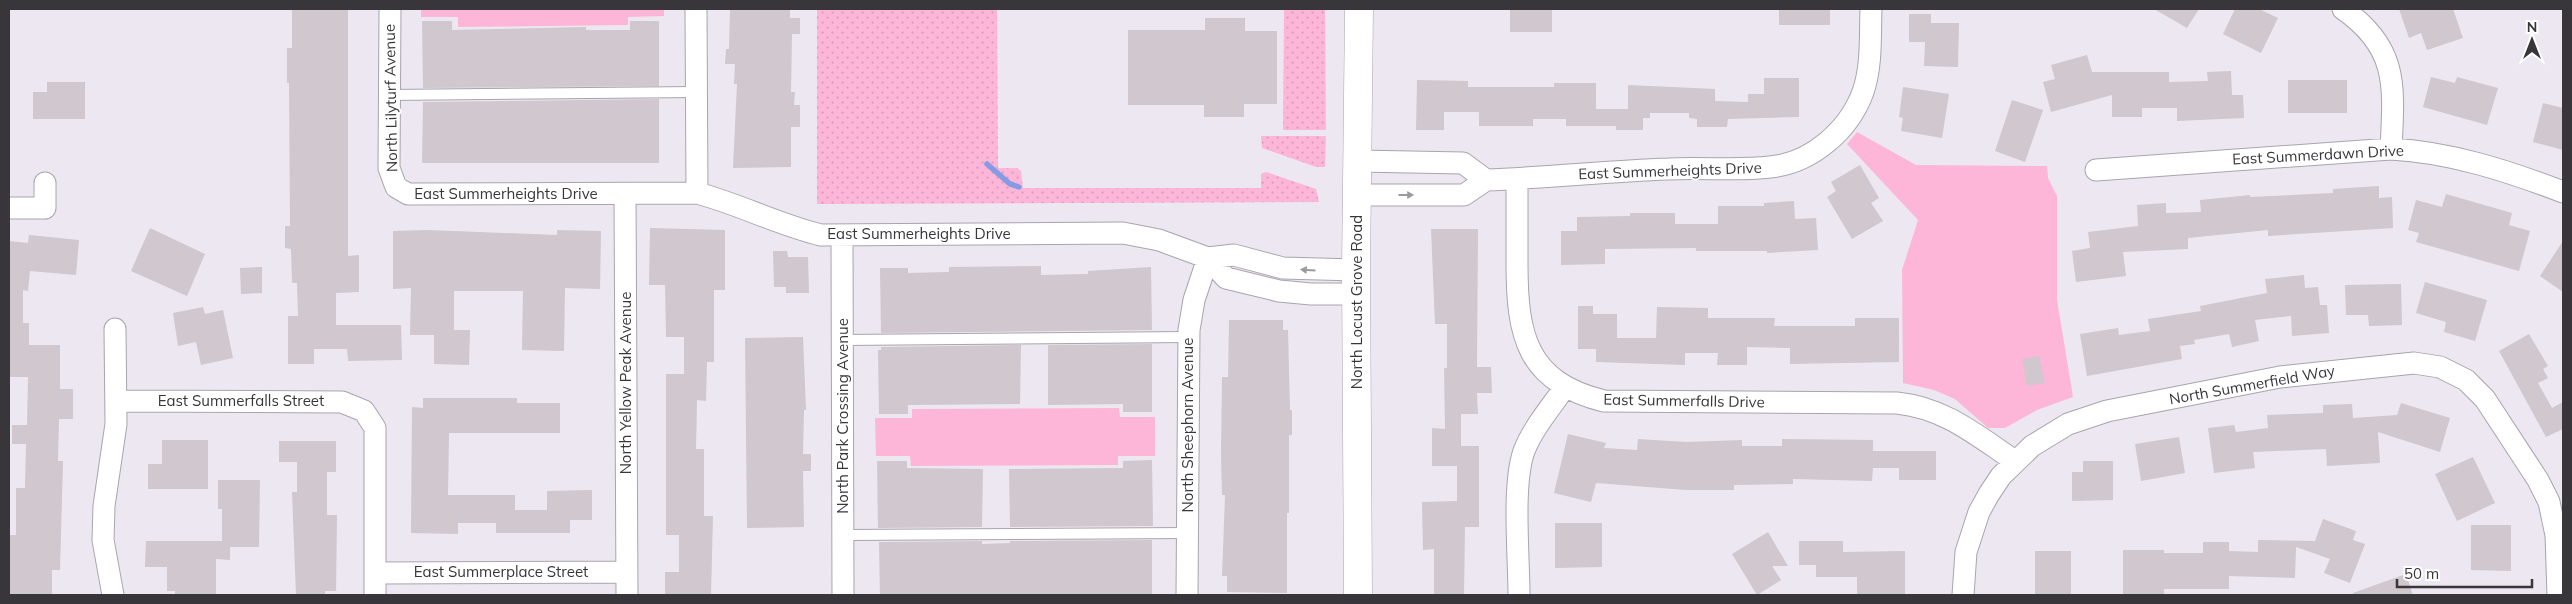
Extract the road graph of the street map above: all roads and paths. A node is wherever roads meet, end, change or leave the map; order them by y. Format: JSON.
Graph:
{"nodes":[{"id":1,"x":390,"y":9,"type":"edge"},
{"id":2,"x":696,"y":9,"type":"edge"},
{"id":3,"x":1359,"y":9,"type":"edge"},
{"id":4,"x":1871,"y":9,"type":"edge"},
{"id":5,"x":2344,"y":9,"type":"edge"},
{"id":6,"x":697,"y":92,"type":"junction"},
{"id":7,"x":390,"y":95,"type":"junction"},
{"id":8,"x":2391,"y":149,"type":"junction"},
{"id":9,"x":1358,"y":161,"type":"junction"},
{"id":10,"x":2096,"y":170,"type":"dead end"},
{"id":11,"x":1517,"y":179,"type":"junction"},
{"id":12,"x":1486,"y":180,"type":"junction"},
{"id":13,"x":45,"y":184,"type":"dead end"},
{"id":14,"x":396,"y":187,"type":"joint"},
{"id":15,"x":2563,"y":192,"type":"edge"},
{"id":16,"x":697,"y":193,"type":"junction"},
{"id":17,"x":625,"y":195,"type":"junction"},
{"id":18,"x":1357,"y":195,"type":"junction"},
{"id":19,"x":9,"y":208,"type":"edge"},
{"id":20,"x":842,"y":237,"type":"junction"},
{"id":21,"x":1208,"y":258,"type":"junction"},
{"id":22,"x":1356,"y":282,"type":"junction"},
{"id":23,"x":115,"y":329,"type":"dead end"},
{"id":24,"x":1189,"y":338,"type":"junction"},
{"id":25,"x":842,"y":340,"type":"junction"},
{"id":26,"x":1565,"y":387,"type":"junction"},
{"id":27,"x":116,"y":401,"type":"junction"},
{"id":28,"x":2015,"y":461,"type":"junction"},
{"id":29,"x":1188,"y":533,"type":"junction"},
{"id":30,"x":843,"y":535,"type":"junction"},
{"id":31,"x":627,"y":572,"type":"junction"},
{"id":32,"x":376,"y":573,"type":"junction"},
{"id":33,"x":113,"y":595,"type":"edge"},
{"id":34,"x":375,"y":595,"type":"edge"},
{"id":35,"x":627,"y":595,"type":"edge"},
{"id":36,"x":843,"y":595,"type":"edge"},
{"id":37,"x":1187,"y":595,"type":"edge"},
{"id":38,"x":1358,"y":595,"type":"edge"},
{"id":39,"x":1519,"y":595,"type":"edge"},
{"id":40,"x":1963,"y":595,"type":"edge"},
{"id":41,"x":2558,"y":595,"type":"edge"}],
"edges":[{"from":1,"to":7,"type":"street","name":"North Lilyturf Avenue"},
{"from":2,"to":6,"type":"street"},
{"from":3,"to":9,"type":"main road","name":"North Locust Grove Road"},
{"from":4,"to":11,"type":"street","name":"East Summerheights Drive"},
{"from":5,"to":8,"type":"street"},
{"from":6,"to":7,"type":"lane"},
{"from":6,"to":16,"type":"street"},
{"from":7,"to":14,"type":"street","name":"North Lilyturf Avenue"},
{"from":8,"to":10,"type":"street","name":"East Summerdawn Drive"},
{"from":8,"to":15,"type":"street","name":"East Summerdawn Drive"},
{"from":9,"to":12,"type":"street"},
{"from":9,"to":18,"type":"main road","name":"North Locust Grove Road"},
{"from":11,"to":12,"type":"street","name":"East Summerheights Drive"},
{"from":11,"to":26,"type":"street","name":"East Summerfalls Drive"},
{"from":18,"to":12,"type":"street","one_way":true},
{"from":13,"to":19,"type":"street"},
{"from":14,"to":17,"type":"street","name":"East Summerheights Drive"},
{"from":16,"to":17,"type":"street","name":"East Summerheights Drive"},
{"from":16,"to":20,"type":"street","name":"East Summerheights Drive"},
{"from":17,"to":31,"type":"street","name":"North Yellow Peak Avenue"},
{"from":18,"to":22,"type":"main road","name":"North Locust Grove Road"},
{"from":20,"to":21,"type":"street","name":"East Summerheights Drive"},
{"from":20,"to":25,"type":"street","name":"North Park Crossing Avenue"},
{"from":21,"to":22,"type":"street","name":"East Summerheights Drive"},
{"from":21,"to":24,"type":"street","name":"North Sheephorn Avenue"},
{"from":22,"to":38,"type":"main road","name":"North Locust Grove Road"},
{"from":23,"to":27,"type":"street"},
{"from":24,"to":25,"type":"lane"},
{"from":24,"to":29,"type":"street","name":"North Sheephorn Avenue"},
{"from":25,"to":30,"type":"street","name":"North Park Crossing Avenue"},
{"from":26,"to":28,"type":"street","name":"East Summerfalls Drive"},
{"from":26,"to":39,"type":"street"},
{"from":27,"to":32,"type":"street","name":"East Summerfalls Street"},
{"from":27,"to":33,"type":"street"},
{"from":28,"to":40,"type":"street","name":"North Summerfield Way"},
{"from":28,"to":41,"type":"street","name":"North Summerfield Way"},
{"from":29,"to":30,"type":"lane"},
{"from":29,"to":37,"type":"street","name":"North Sheephorn Avenue"},
{"from":30,"to":36,"type":"street","name":"North Park Crossing Avenue"},
{"from":31,"to":32,"type":"street","name":"East Summerplace Street"},
{"from":31,"to":35,"type":"street","name":"North Yellow Peak Avenue"},
{"from":32,"to":34,"type":"street"}]}
